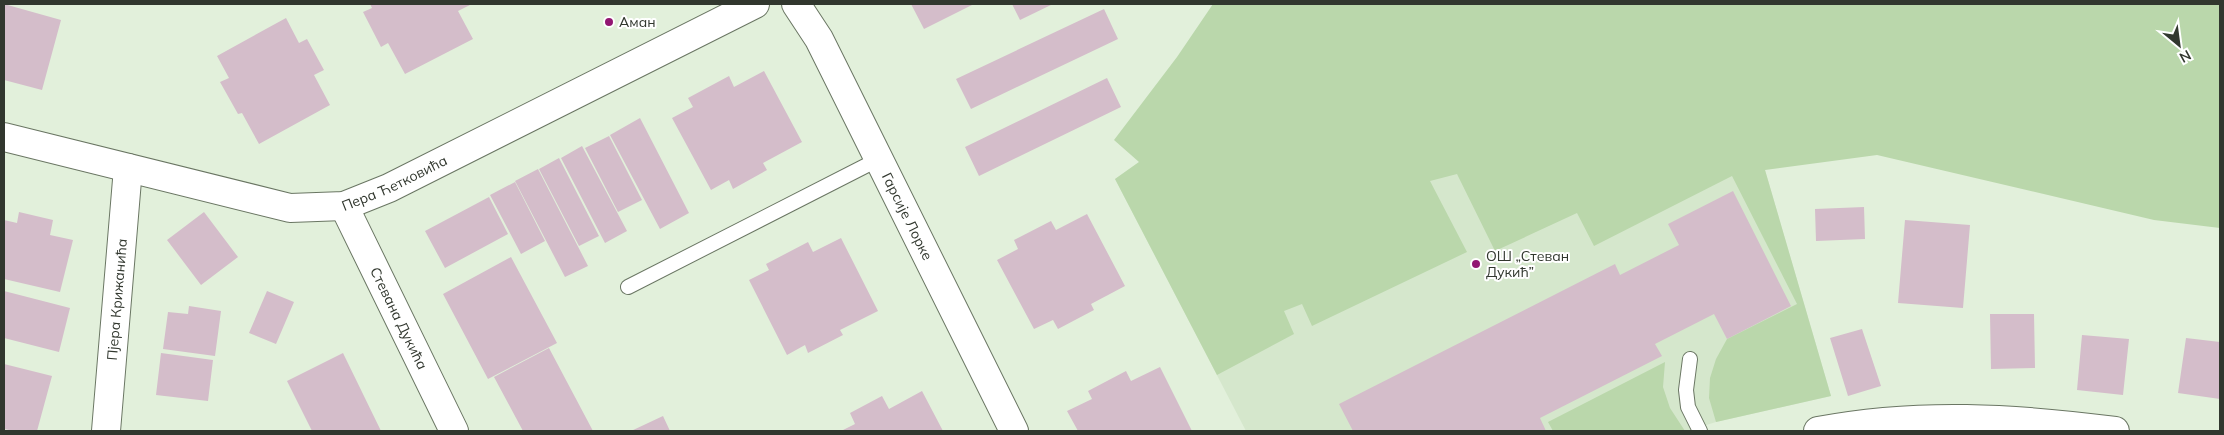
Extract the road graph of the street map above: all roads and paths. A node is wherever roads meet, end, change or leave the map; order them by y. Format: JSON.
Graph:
{"nodes":[{"id":1,"x":755,"y":4,"type":"edge"},
{"id":2,"x":796,"y":4,"type":"edge"},
{"id":3,"x":4,"y":136,"type":"edge"},
{"id":4,"x":879,"y":159,"type":"junction"},
{"id":5,"x":128,"y":168,"type":"junction"},
{"id":6,"x":344,"y":206,"type":"junction"},
{"id":7,"x":628,"y":287,"type":"dead end"},
{"id":8,"x":1690,"y":359,"type":"dead end"},
{"id":9,"x":106,"y":431,"type":"edge"},
{"id":10,"x":454,"y":431,"type":"edge"},
{"id":11,"x":1014,"y":431,"type":"edge"},
{"id":12,"x":1700,"y":431,"type":"edge"},
{"id":13,"x":1818,"y":431,"type":"edge"},
{"id":14,"x":2115,"y":431,"type":"edge"}],
"edges":[{"from":1,"to":6,"type":"street","name":"Пера Ћетковића"},
{"from":2,"to":4,"type":"street","name":"Гарсије Лорке"},
{"from":3,"to":5,"type":"street","name":"Пера Ћетковића"},
{"from":4,"to":7,"type":"lane"},
{"from":4,"to":11,"type":"street","name":"Гарсије Лорке"},
{"from":5,"to":6,"type":"street","name":"Пера Ћетковића"},
{"from":5,"to":9,"type":"street","name":"Пјера Крижанића"},
{"from":6,"to":10,"type":"street","name":"Стевана Дукића"},
{"from":8,"to":12,"type":"lane"},
{"from":13,"to":14,"type":"street"}]}
